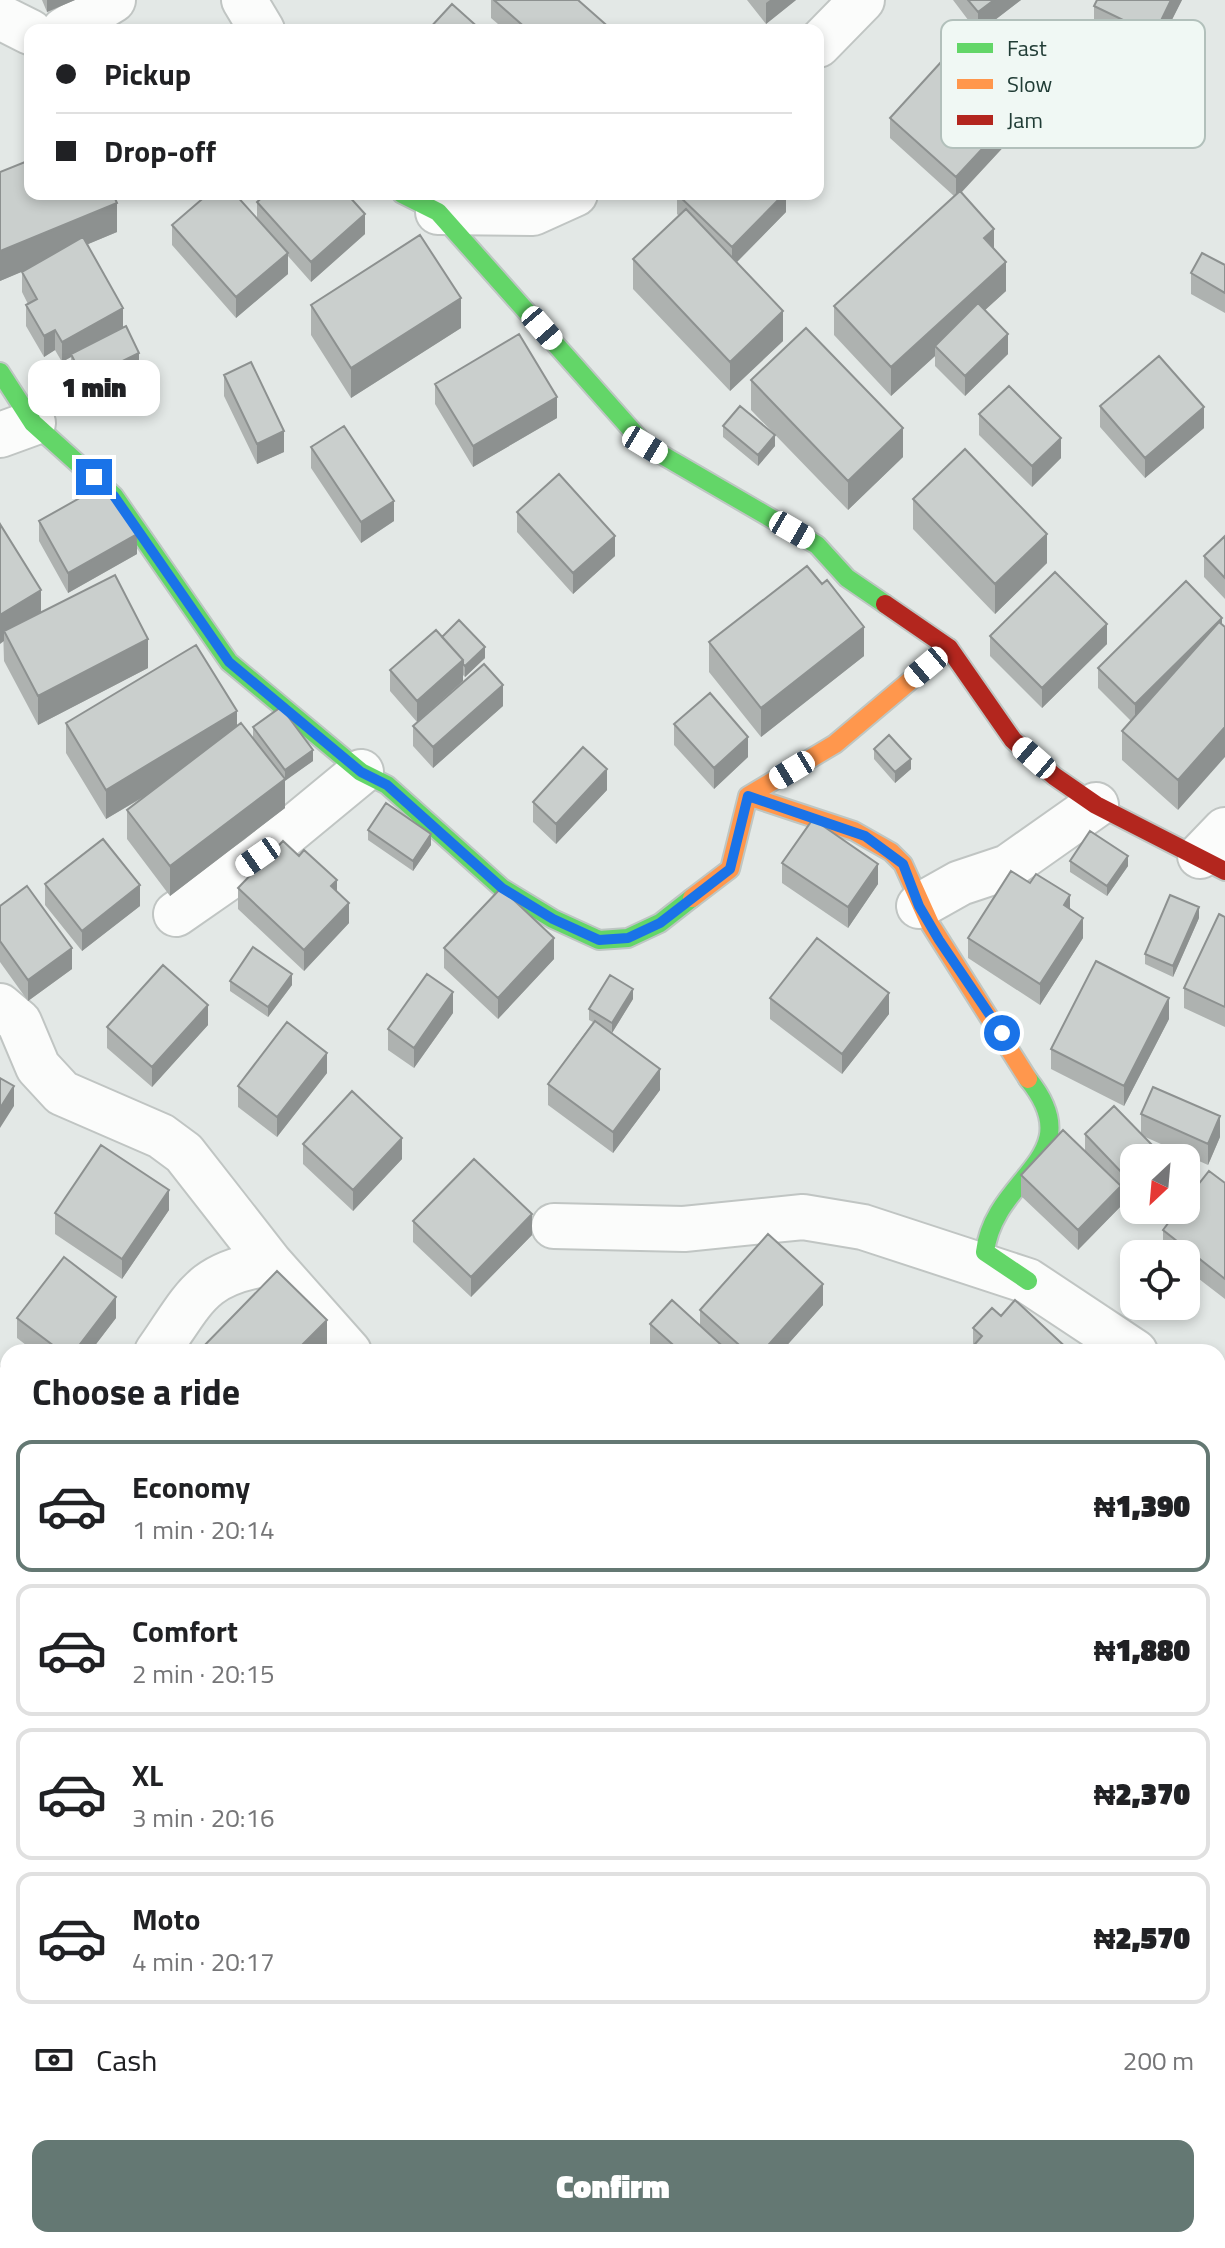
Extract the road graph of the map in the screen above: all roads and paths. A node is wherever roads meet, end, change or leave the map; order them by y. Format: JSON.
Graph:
{"nodes":[{"id":1,"x":113,"y":0,"type":"edge"},
{"id":2,"x":244,"y":0,"type":"edge"},
{"id":3,"x":862,"y":0,"type":"edge"},
{"id":4,"x":0,"y":17,"type":"edge"},
{"id":5,"x":74,"y":24,"type":"edge"},
{"id":6,"x":258,"y":24,"type":"edge"},
{"id":7,"x":24,"y":29,"type":"edge"},
{"id":8,"x":824,"y":39,"type":"edge"},
{"id":9,"x":562,"y":200,"type":"edge"},
{"id":10,"x":420,"y":203,"type":"edge"},
{"id":11,"x":0,"y":372,"type":"edge"},
{"id":12,"x":16,"y":429,"type":"edge"},
{"id":13,"x":949,"y":648,"type":"junction"},
{"id":14,"x":361,"y":772,"type":"junction"},
{"id":15,"x":748,"y":796,"type":"junction"},
{"id":16,"x":1096,"y":805,"type":"junction"},
{"id":17,"x":1217,"y":852,"type":"edge"},
{"id":18,"x":919,"y":906,"type":"junction"},
{"id":19,"x":176,"y":914,"type":"dead end"},
{"id":20,"x":0,"y":1006,"type":"edge"},
{"id":21,"x":554,"y":1226,"type":"dead end"},
{"id":22,"x":270,"y":1263,"type":"junction"},
{"id":23,"x":1028,"y":1281,"type":"junction"},
{"id":24,"x":163,"y":1344,"type":"edge"},
{"id":25,"x":342,"y":1344,"type":"edge"},
{"id":26,"x":1123,"y":1344,"type":"edge"}],
"edges":[{"from":1,"to":5,"type":"street"},
{"from":2,"to":6,"type":"street"},
{"from":3,"to":8,"type":"street"},
{"from":4,"to":7,"type":"street"},
{"from":9,"to":10,"type":"street"},
{"from":10,"to":13,"type":"street"},
{"from":11,"to":12,"type":"street"},
{"from":12,"to":14,"type":"street"},
{"from":13,"to":15,"type":"street"},
{"from":13,"to":16,"type":"street"},
{"from":14,"to":15,"type":"street"},
{"from":14,"to":19,"type":"street"},
{"from":15,"to":18,"type":"street"},
{"from":16,"to":17,"type":"street"},
{"from":16,"to":18,"type":"street"},
{"from":18,"to":23,"type":"street"},
{"from":20,"to":22,"type":"street"},
{"from":21,"to":23,"type":"street"},
{"from":22,"to":24,"type":"street"},
{"from":22,"to":25,"type":"street"},
{"from":23,"to":26,"type":"street"}]}
